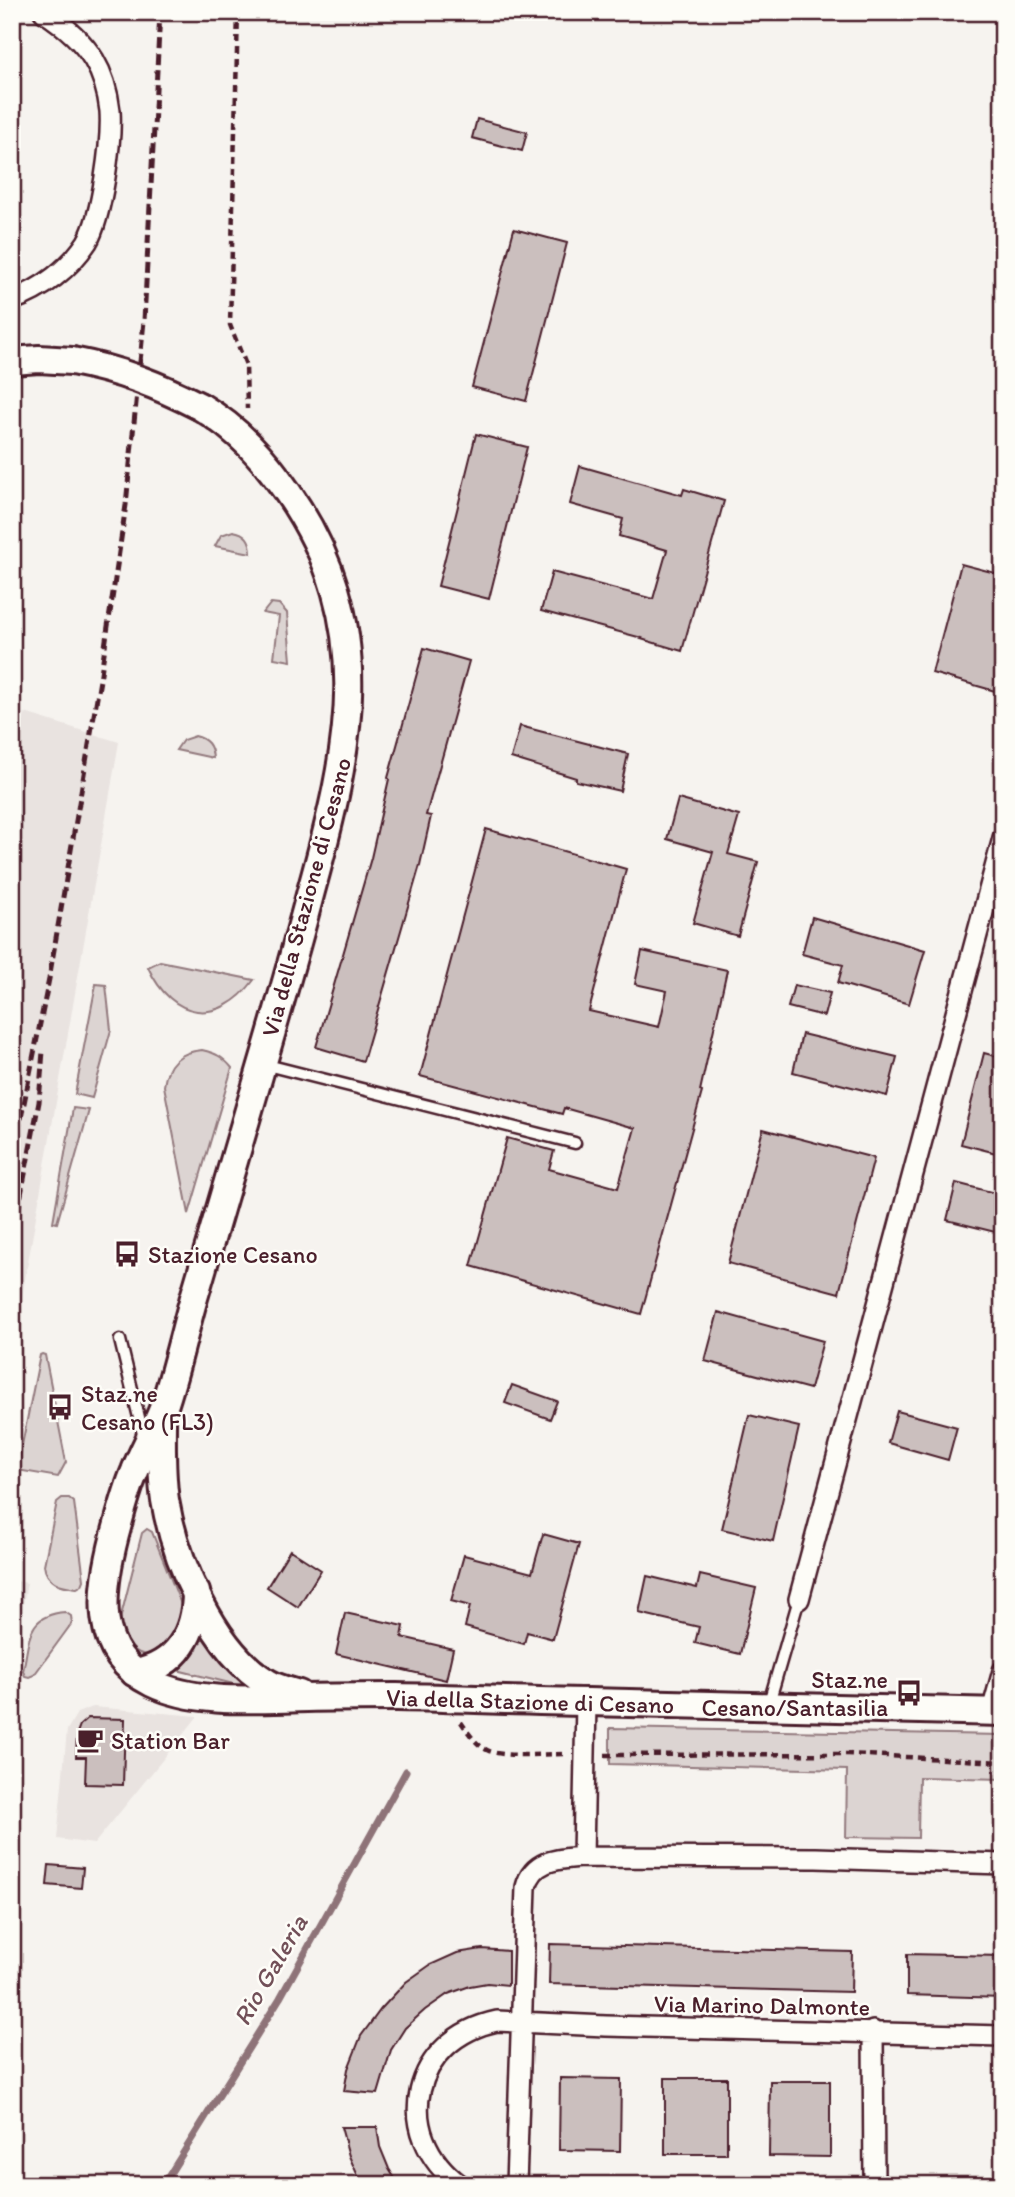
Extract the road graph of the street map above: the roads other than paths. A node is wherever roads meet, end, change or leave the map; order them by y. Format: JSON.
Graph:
{"nodes":[{"id":1,"x":44,"y":12,"type":"edge"},
{"id":2,"x":12,"y":300,"type":"edge"},
{"id":3,"x":12,"y":361,"type":"edge"},
{"id":4,"x":1003,"y":838,"type":"edge"},
{"id":5,"x":262,"y":1064,"type":"junction"},
{"id":6,"x":575,"y":1143,"type":"dead end"},
{"id":7,"x":120,"y":1340,"type":"dead end"},
{"id":8,"x":162,"y":1410,"type":"junction"},
{"id":9,"x":146,"y":1445,"type":"junction"},
{"id":10,"x":196,"y":1592,"type":"junction"},
{"id":11,"x":799,"y":1599,"type":"joint"},
{"id":12,"x":1003,"y":1671,"type":"edge"},
{"id":13,"x":135,"y":1672,"type":"junction"},
{"id":14,"x":312,"y":1697,"type":"junction"},
{"id":15,"x":586,"y":1702,"type":"junction"},
{"id":16,"x":768,"y":1706,"type":"junction"},
{"id":17,"x":997,"y":1711,"type":"edge"},
{"id":18,"x":583,"y":1857,"type":"junction"},
{"id":19,"x":1003,"y":1864,"type":"edge"},
{"id":20,"x":520,"y":2022,"type":"junction"},
{"id":21,"x":873,"y":2031,"type":"junction"},
{"id":22,"x":1003,"y":2036,"type":"edge"},
{"id":23,"x":460,"y":2185,"type":"edge"},
{"id":24,"x":516,"y":2185,"type":"edge"},
{"id":25,"x":874,"y":2185,"type":"edge"}],
"edges":[{"from":1,"to":2,"type":"street"},
{"from":3,"to":5,"type":"street","name":"Via della Stazione di Cesano","bridge":true},
{"from":4,"to":11,"type":"street"},
{"from":5,"to":6,"type":"lane"},
{"from":5,"to":8,"type":"street","name":"Via della Stazione di Cesano"},
{"from":7,"to":9,"type":"lane"},
{"from":8,"to":9,"type":"street","name":"Via della Stazione di Cesano"},
{"from":8,"to":10,"type":"street","name":"Via della Stazione di Cesano"},
{"from":9,"to":13,"type":"street","name":"Via della Stazione di Cesano"},
{"from":10,"to":13,"type":"street"},
{"from":10,"to":14,"type":"street","name":"Via della Stazione di Cesano"},
{"from":11,"to":16,"type":"lane"},
{"from":12,"to":17,"type":"street"},
{"from":13,"to":14,"type":"street","name":"Via della Stazione di Cesano"},
{"from":14,"to":15,"type":"street","name":"Via della Stazione di Cesano"},
{"from":15,"to":16,"type":"street","name":"Via della Stazione di Cesano"},
{"from":15,"to":18,"type":"street"},
{"from":16,"to":17,"type":"street","name":"Via della Stazione di Cesano"},
{"from":18,"to":19,"type":"street"},
{"from":18,"to":20,"type":"street"},
{"from":20,"to":21,"type":"street","name":"Via Marino Dalmonte"},
{"from":20,"to":23,"type":"street","name":"Via Marino Dalmonte"},
{"from":20,"to":24,"type":"street"},
{"from":21,"to":22,"type":"street","name":"Via Marino Dalmonte"},
{"from":21,"to":25,"type":"street"}]}
